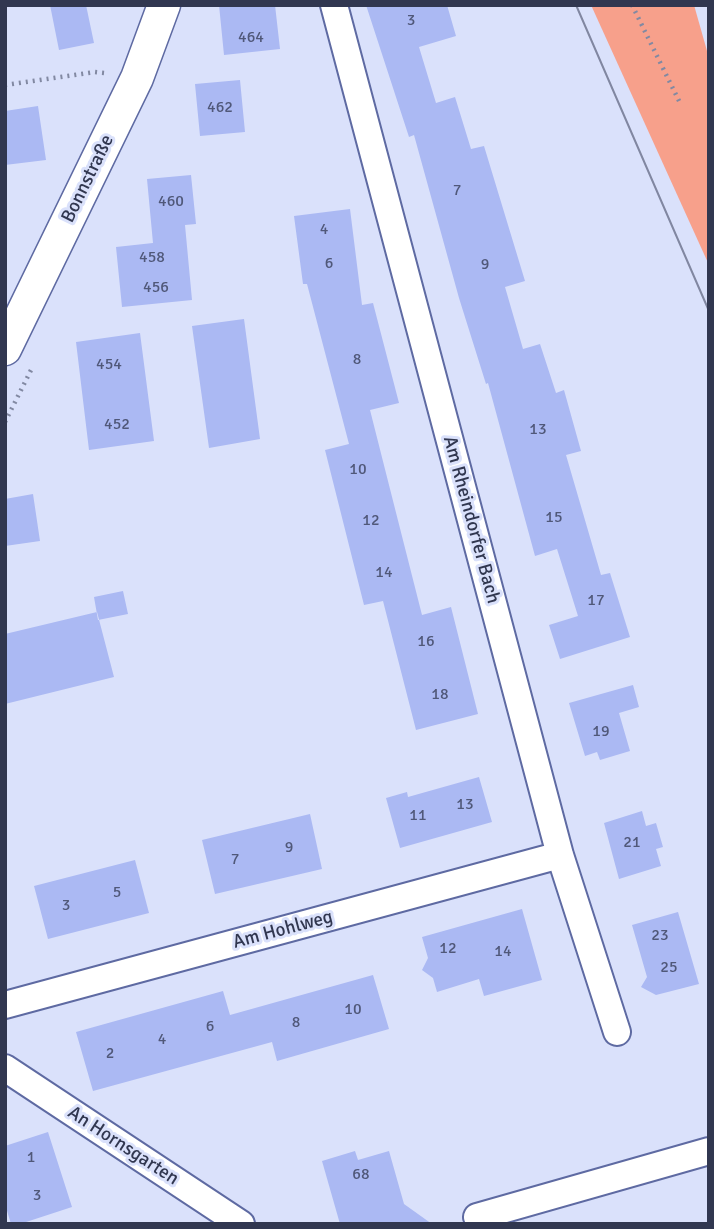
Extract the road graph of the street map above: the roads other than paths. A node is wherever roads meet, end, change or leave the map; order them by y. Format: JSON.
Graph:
{"nodes":[{"id":1,"x":164,"y":5,"type":"edge"},
{"id":2,"x":334,"y":5,"type":"edge"},
{"id":3,"x":5,"y":349,"type":"edge"},
{"id":4,"x":560,"y":855,"type":"junction"},
{"id":5,"x":5,"y":1005,"type":"edge"},
{"id":6,"x":617,"y":1031,"type":"dead end"},
{"id":7,"x":5,"y":1068,"type":"edge"},
{"id":8,"x":709,"y":1151,"type":"edge"},
{"id":9,"x":477,"y":1217,"type":"dead end"},
{"id":10,"x":242,"y":1224,"type":"edge"}],
"edges":[{"from":1,"to":3,"type":"street","name":"Bonnstraße"},
{"from":2,"to":4,"type":"street","name":"Am Rheindorfer Bach"},
{"from":4,"to":5,"type":"street","name":"Am Hohlweg"},
{"from":4,"to":6,"type":"street","name":"Am Rheindorfer Bach"},
{"from":7,"to":10,"type":"street","name":"An Hornsgarten"},
{"from":8,"to":9,"type":"street"}]}
